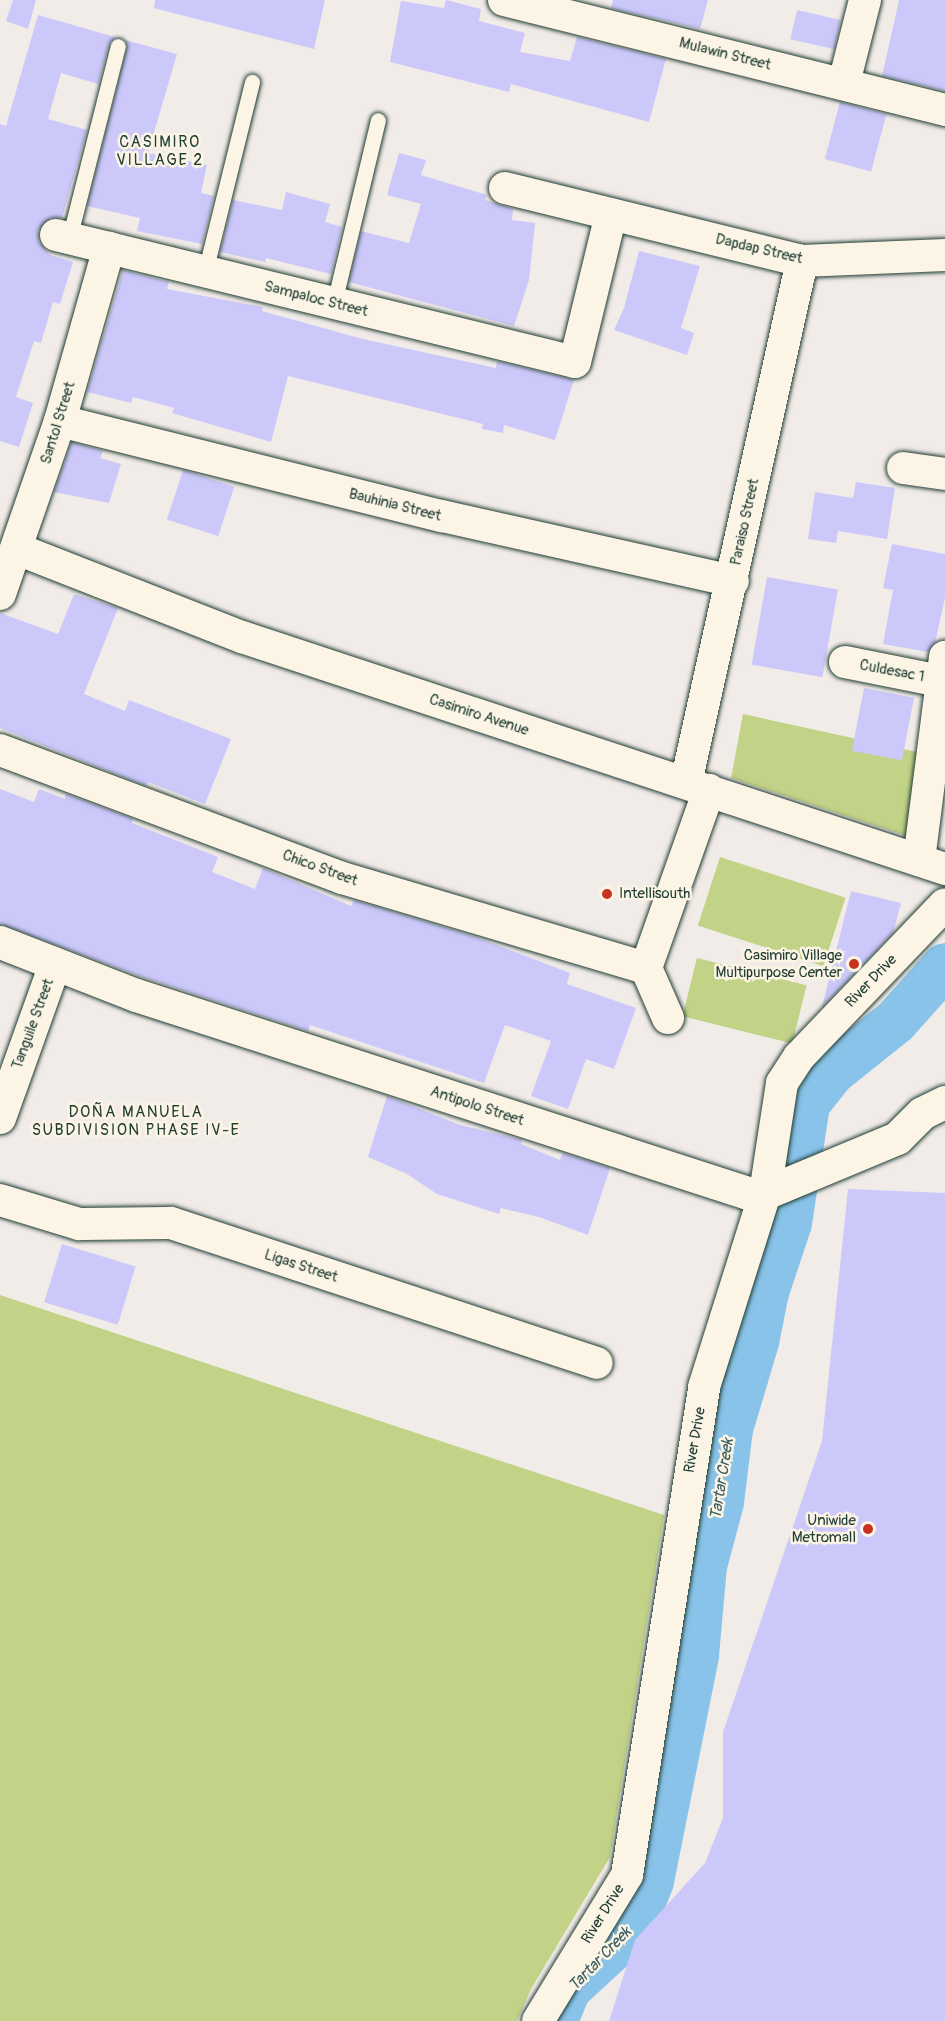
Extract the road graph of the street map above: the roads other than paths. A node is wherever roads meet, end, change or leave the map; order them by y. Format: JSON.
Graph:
{"nodes":[{"id":1,"x":504,"y":0,"type":"edge"},
{"id":2,"x":865,"y":0,"type":"edge"},
{"id":3,"x":118,"y":46,"type":"dead end"},
{"id":4,"x":252,"y":82,"type":"dead end"},
{"id":5,"x":843,"y":83,"type":"junction"},
{"id":6,"x":945,"y":110,"type":"edge"},
{"id":7,"x":378,"y":120,"type":"dead end"},
{"id":8,"x":505,"y":188,"type":"dead end"},
{"id":9,"x":611,"y":214,"type":"junction"},
{"id":10,"x":63,"y":237,"type":"joint"},
{"id":11,"x":109,"y":248,"type":"junction"},
{"id":12,"x":945,"y":255,"type":"edge"},
{"id":13,"x":802,"y":261,"type":"junction"},
{"id":14,"x":205,"y":272,"type":"junction"},
{"id":15,"x":334,"y":303,"type":"junction"},
{"id":16,"x":60,"y":421,"type":"junction"},
{"id":17,"x":903,"y":468,"type":"dead end"},
{"id":18,"x":945,"y":474,"type":"edge"},
{"id":19,"x":17,"y":549,"type":"junction"},
{"id":20,"x":733,"y":581,"type":"junction"},
{"id":21,"x":0,"y":594,"type":"edge"},
{"id":22,"x":845,"y":662,"type":"dead end"},
{"id":23,"x":943,"y":669,"type":"edge"},
{"id":24,"x":0,"y":750,"type":"edge"},
{"id":25,"x":698,"y":787,"type":"junction"},
{"id":26,"x":932,"y":864,"type":"edge"},
{"id":27,"x":945,"y":904,"type":"edge"},
{"id":28,"x":0,"y":942,"type":"edge"},
{"id":29,"x":55,"y":964,"type":"junction"},
{"id":30,"x":646,"y":968,"type":"junction"},
{"id":31,"x":668,"y":1018,"type":"dead end"},
{"id":32,"x":945,"y":1102,"type":"edge"},
{"id":33,"x":0,"y":1118,"type":"edge"},
{"id":34,"x":774,"y":1189,"type":"junction"},
{"id":35,"x":0,"y":1200,"type":"edge"},
{"id":36,"x":597,"y":1364,"type":"dead end"},
{"id":37,"x":538,"y":2021,"type":"edge"}],
"edges":[{"from":1,"to":5,"type":"street","name":"Mulawin Street"},
{"from":2,"to":5,"type":"street"},
{"from":3,"to":10,"type":"lane"},
{"from":4,"to":14,"type":"lane"},
{"from":5,"to":6,"type":"street","name":"Mulawin Street"},
{"from":7,"to":15,"type":"lane"},
{"from":8,"to":9,"type":"street","name":"Dapdap Street"},
{"from":9,"to":13,"type":"street","name":"Dapdap Street"},
{"from":9,"to":15,"type":"street","name":"Sampaloc Street"},
{"from":10,"to":11,"type":"street","name":"Sampaloc Street"},
{"from":11,"to":14,"type":"street","name":"Sampaloc Street"},
{"from":11,"to":16,"type":"street","name":"Santol Street"},
{"from":12,"to":13,"type":"street","name":"Dapdap Street"},
{"from":13,"to":20,"type":"street","name":"Paraiso Street"},
{"from":14,"to":15,"type":"street","name":"Sampaloc Street"},
{"from":16,"to":19,"type":"street","name":"Santol Street"},
{"from":16,"to":20,"type":"street","name":"Bauhinia Street"},
{"from":17,"to":18,"type":"street"},
{"from":19,"to":21,"type":"street","name":"Santol Street"},
{"from":19,"to":25,"type":"street","name":"Casimiro Avenue"},
{"from":20,"to":25,"type":"street","name":"Paraiso Street"},
{"from":22,"to":23,"type":"street","name":"Culdesac 1"},
{"from":23,"to":26,"type":"street"},
{"from":24,"to":30,"type":"street","name":"Chico Street"},
{"from":25,"to":26,"type":"street","name":"Casimiro Avenue"},
{"from":25,"to":30,"type":"street","name":"Paraiso Street"},
{"from":27,"to":34,"type":"street","name":"River Drive"},
{"from":28,"to":29,"type":"street","name":"Antipolo Street"},
{"from":29,"to":33,"type":"street","name":"Tanguile Street"},
{"from":29,"to":34,"type":"street","name":"Antipolo Street"},
{"from":30,"to":31,"type":"street"},
{"from":32,"to":34,"type":"street","name":"Antipolo Street"},
{"from":34,"to":37,"type":"street","name":"River Drive"},
{"from":35,"to":36,"type":"street","name":"Ligas Street"}]}
